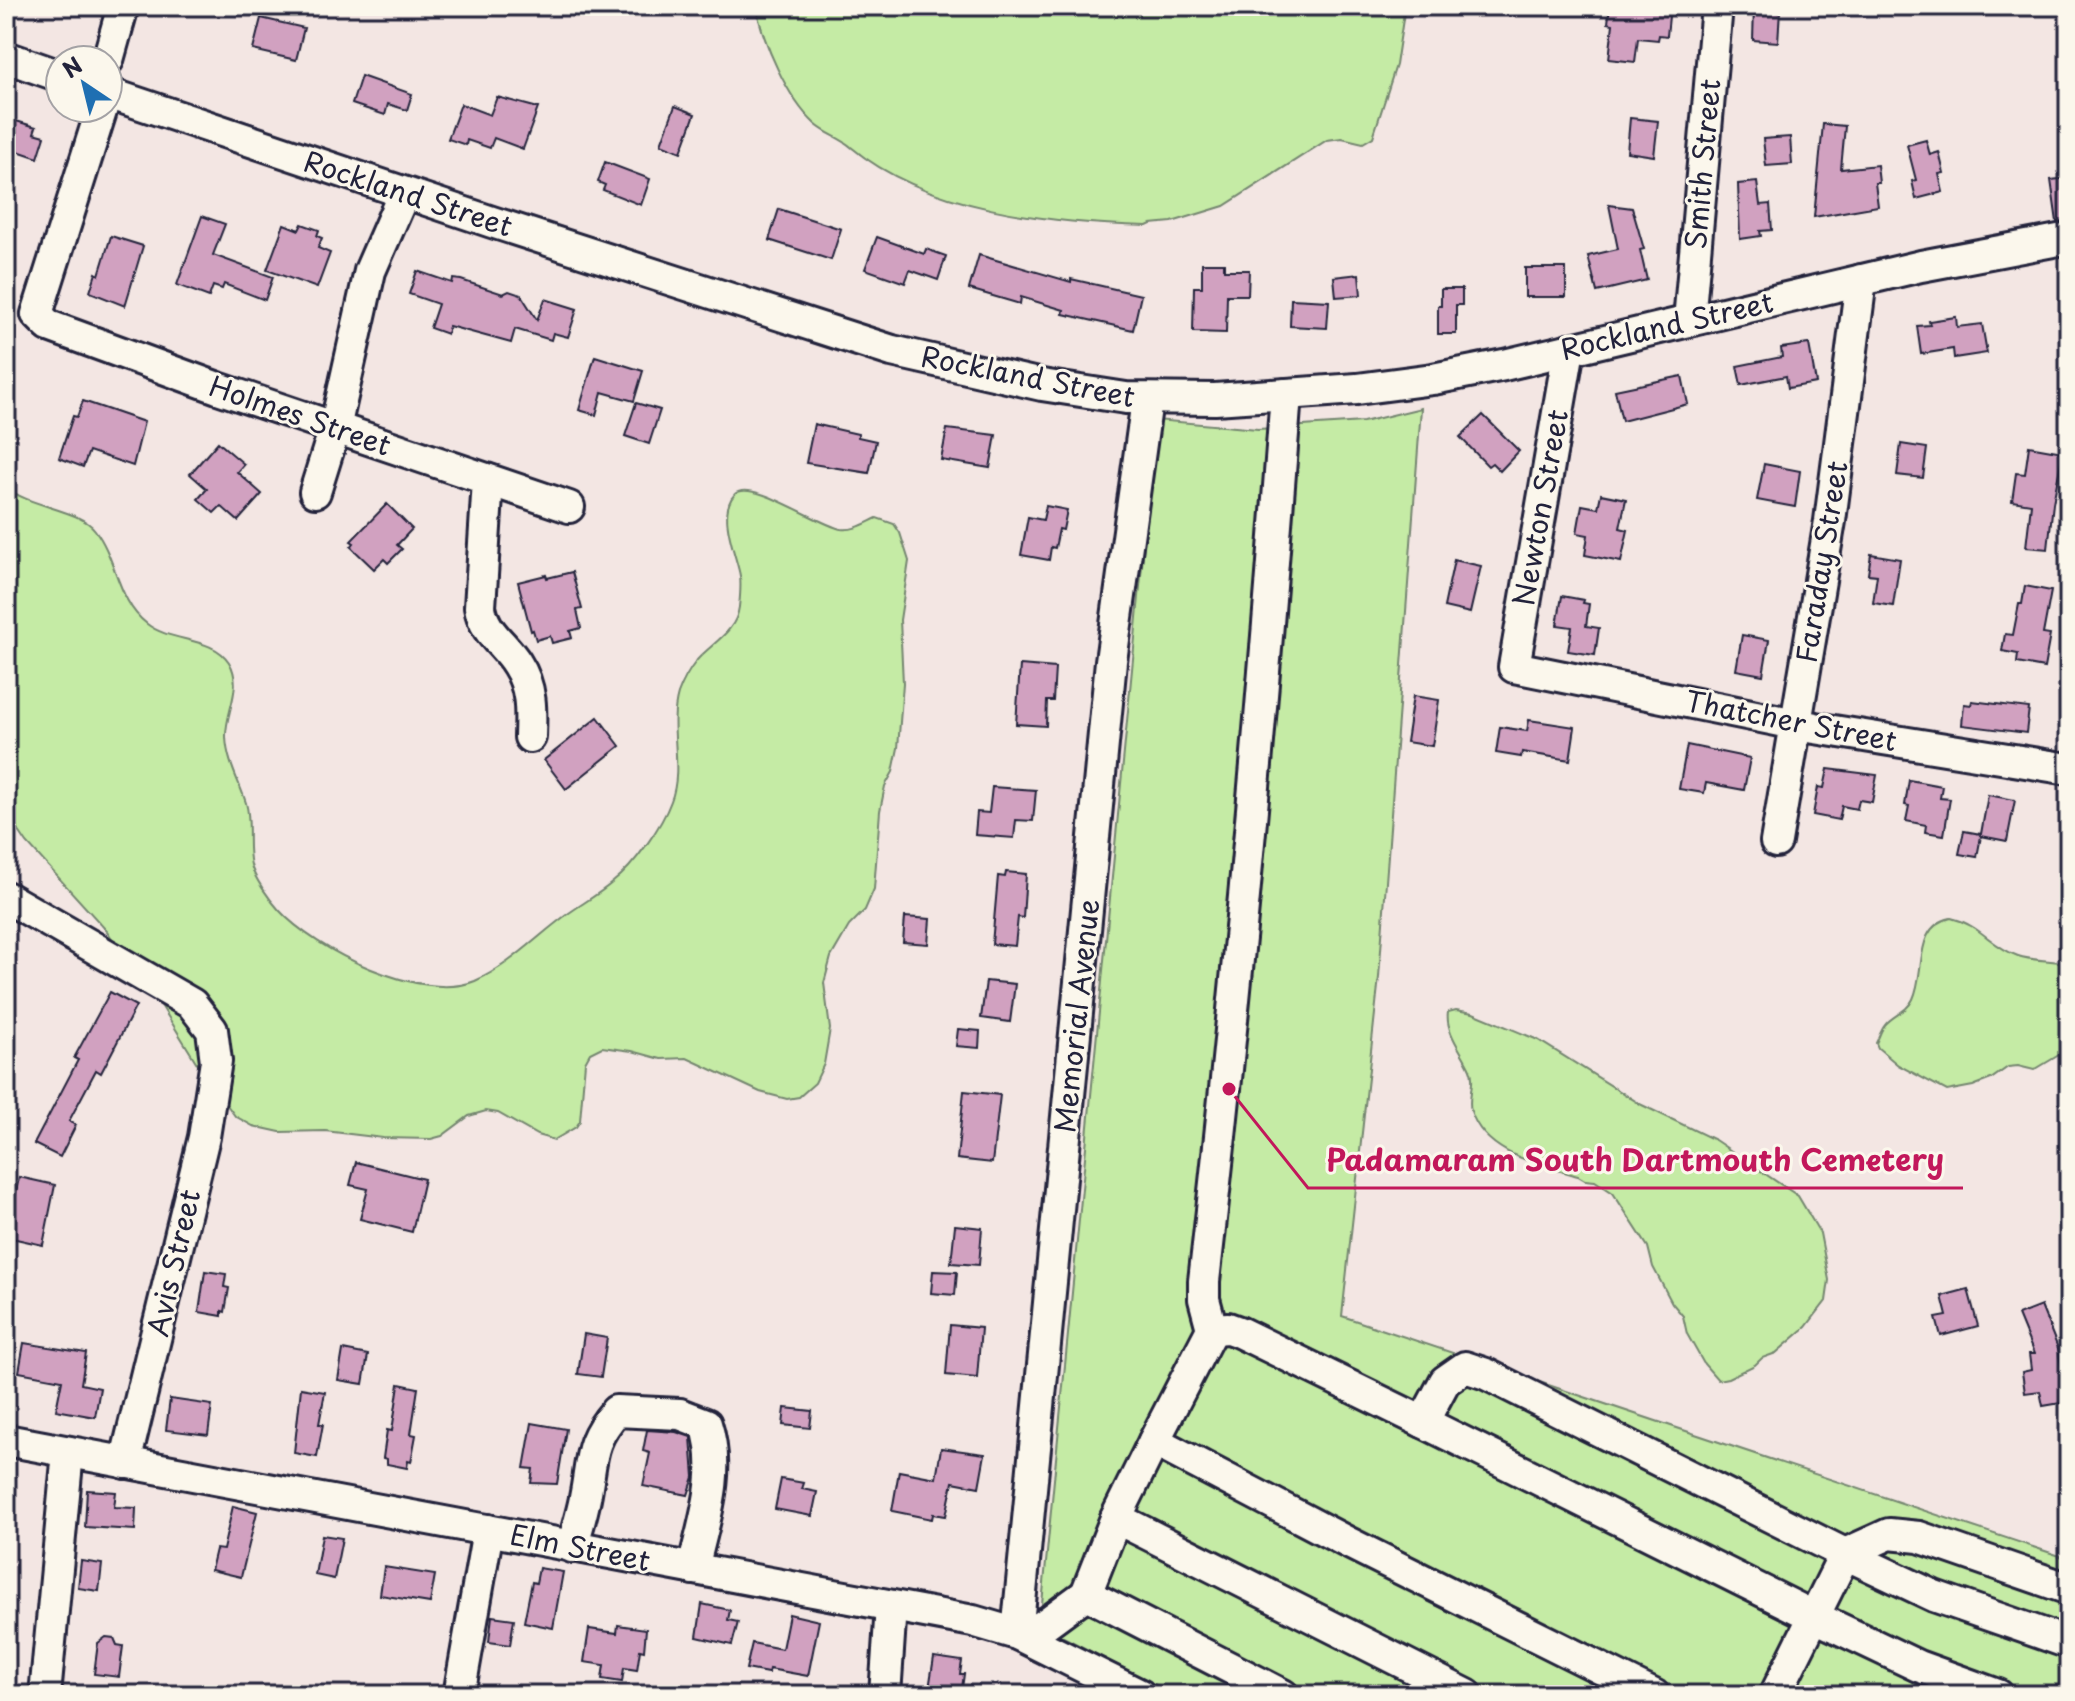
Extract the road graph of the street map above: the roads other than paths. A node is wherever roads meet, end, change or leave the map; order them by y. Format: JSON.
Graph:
{"nodes":[{"id":1,"x":123,"y":6,"type":"edge"},
{"id":2,"x":1717,"y":6,"type":"edge"},
{"id":3,"x":112,"y":44,"type":"edge"},
{"id":4,"x":6,"y":57,"type":"edge"},
{"id":5,"x":44,"y":70,"type":"edge"},
{"id":6,"x":124,"y":98,"type":"edge"},
{"id":7,"x":97,"y":124,"type":"edge"},
{"id":8,"x":404,"y":193,"type":"junction"},
{"id":9,"x":2069,"y":238,"type":"edge"},
{"id":10,"x":1861,"y":280,"type":"junction"},
{"id":11,"x":1689,"y":321,"type":"junction"},
{"id":12,"x":1569,"y":349,"type":"junction"},
{"id":13,"x":1286,"y":394,"type":"junction"},
{"id":14,"x":1147,"y":400,"type":"junction"},
{"id":15,"x":335,"y":428,"type":"junction"},
{"id":16,"x":488,"y":480,"type":"junction"},
{"id":17,"x":315,"y":492,"type":"dead end"},
{"id":18,"x":569,"y":507,"type":"dead end"},
{"id":19,"x":1514,"y":667,"type":"joint"},
{"id":20,"x":1797,"y":724,"type":"junction"},
{"id":21,"x":530,"y":737,"type":"dead end"},
{"id":22,"x":2069,"y":767,"type":"edge"},
{"id":23,"x":1776,"y":842,"type":"dead end"},
{"id":24,"x":6,"y":897,"type":"edge"},
{"id":25,"x":1212,"y":1329,"type":"junction"},
{"id":26,"x":1423,"y":1422,"type":"junction"},
{"id":27,"x":6,"y":1440,"type":"edge"},
{"id":28,"x":1154,"y":1441,"type":"junction"},
{"id":29,"x":68,"y":1452,"type":"junction"},
{"id":30,"x":125,"y":1463,"type":"junction"},
{"id":31,"x":1116,"y":1518,"type":"junction"},
{"id":32,"x":488,"y":1530,"type":"junction"},
{"id":33,"x":572,"y":1547,"type":"junction"},
{"id":34,"x":1845,"y":1554,"type":"junction"},
{"id":35,"x":693,"y":1569,"type":"junction"},
{"id":36,"x":2069,"y":1589,"type":"edge"},
{"id":37,"x":1086,"y":1594,"type":"junction"},
{"id":38,"x":891,"y":1606,"type":"junction"},
{"id":39,"x":1815,"y":1617,"type":"junction"},
{"id":40,"x":1017,"y":1634,"type":"junction"},
{"id":41,"x":2069,"y":1643,"type":"edge"},
{"id":42,"x":45,"y":1695,"type":"edge"},
{"id":43,"x":459,"y":1695,"type":"edge"},
{"id":44,"x":885,"y":1695,"type":"edge"},
{"id":45,"x":1140,"y":1695,"type":"edge"},
{"id":46,"x":1283,"y":1695,"type":"edge"},
{"id":47,"x":1467,"y":1695,"type":"edge"},
{"id":48,"x":1654,"y":1695,"type":"edge"},
{"id":49,"x":1775,"y":1695,"type":"edge"},
{"id":50,"x":1998,"y":1695,"type":"edge"}],
"edges":[{"from":1,"to":3,"type":"street"},
{"from":2,"to":11,"type":"street","name":"Smith Street"},
{"from":4,"to":5,"type":"street"},
{"from":6,"to":8,"type":"street","name":"Rockland Street"},
{"from":7,"to":15,"type":"street","name":"Holmes Street"},
{"from":8,"to":14,"type":"street","name":"Rockland Street"},
{"from":8,"to":15,"type":"street"},
{"from":9,"to":10,"type":"street","name":"Rockland Street"},
{"from":10,"to":11,"type":"street","name":"Rockland Street"},
{"from":10,"to":20,"type":"street","name":"Faraday Street"},
{"from":11,"to":12,"type":"street","name":"Rockland Street"},
{"from":12,"to":13,"type":"street","name":"Rockland Street"},
{"from":12,"to":19,"type":"street","name":"Newton Street"},
{"from":13,"to":14,"type":"street","name":"Rockland Street"},
{"from":13,"to":25,"type":"street"},
{"from":14,"to":40,"type":"street","name":"Memorial Avenue"},
{"from":15,"to":16,"type":"street","name":"Holmes Street"},
{"from":15,"to":17,"type":"street"},
{"from":16,"to":18,"type":"street","name":"Holmes Street"},
{"from":16,"to":21,"type":"street"},
{"from":19,"to":20,"type":"street","name":"Thatcher Street"},
{"from":20,"to":22,"type":"street","name":"Thatcher Street"},
{"from":20,"to":23,"type":"street","name":"Faraday Street"},
{"from":24,"to":30,"type":"street","name":"Avis Street"},
{"from":25,"to":26,"type":"street"},
{"from":25,"to":28,"type":"street"},
{"from":26,"to":34,"type":"street"},
{"from":26,"to":39,"type":"street"},
{"from":27,"to":29,"type":"street","name":"Elm Street"},
{"from":28,"to":31,"type":"street"},
{"from":28,"to":48,"type":"street"},
{"from":29,"to":30,"type":"street","name":"Elm Street"},
{"from":29,"to":42,"type":"street"},
{"from":30,"to":32,"type":"street","name":"Elm Street"},
{"from":31,"to":37,"type":"street"},
{"from":31,"to":47,"type":"street"},
{"from":32,"to":33,"type":"street","name":"Elm Street"},
{"from":32,"to":43,"type":"street"},
{"from":33,"to":35,"type":"street","name":"Elm Street"},
{"from":33,"to":35,"type":"street"},
{"from":34,"to":36,"type":"street"},
{"from":34,"to":39,"type":"street"},
{"from":34,"to":41,"type":"street"},
{"from":35,"to":38,"type":"street","name":"Elm Street"},
{"from":37,"to":40,"type":"street"},
{"from":37,"to":46,"type":"street"},
{"from":38,"to":40,"type":"street","name":"Elm Street"},
{"from":38,"to":44,"type":"street"},
{"from":39,"to":49,"type":"street"},
{"from":39,"to":50,"type":"street"},
{"from":40,"to":45,"type":"street","name":"Elm Street"}]}
